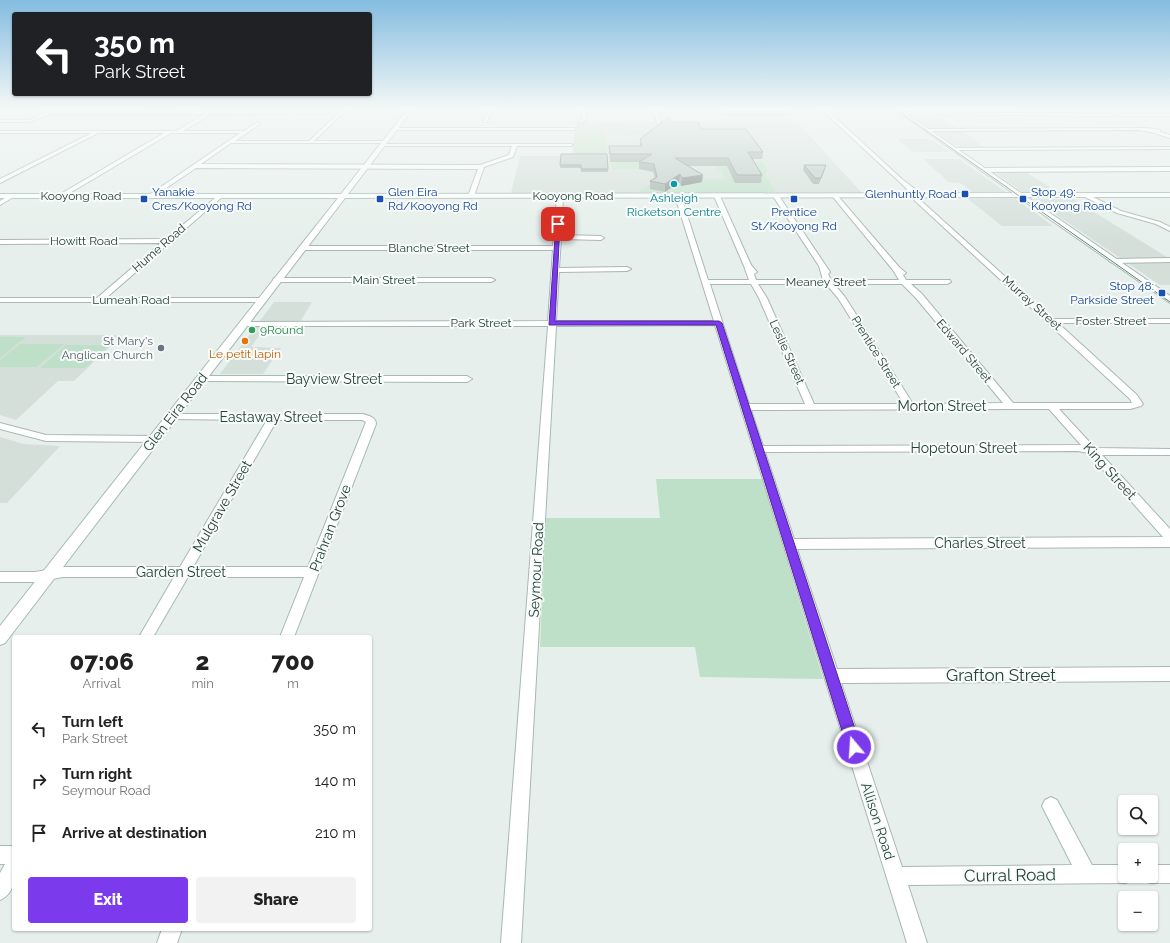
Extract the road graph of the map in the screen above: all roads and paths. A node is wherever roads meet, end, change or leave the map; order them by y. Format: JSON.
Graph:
{"nodes":[{"id":1,"x":55,"y":154,"type":"edge"},
{"id":2,"x":133,"y":154,"type":"edge"},
{"id":3,"x":213,"y":154,"type":"edge"},
{"id":4,"x":376,"y":154,"type":"edge"},
{"id":5,"x":512,"y":154,"type":"edge"},
{"id":6,"x":872,"y":154,"type":"edge"},
{"id":7,"x":961,"y":154,"type":"edge"},
{"id":8,"x":194,"y":166,"type":"junction"},
{"id":9,"x":366,"y":166,"type":"junction"},
{"id":10,"x":481,"y":166,"type":"junction"},
{"id":11,"x":1170,"y":169,"type":"edge"},
{"id":12,"x":983,"y":170,"type":"junction"},
{"id":13,"x":0,"y":181,"type":"edge"},
{"id":14,"x":1170,"y":195,"type":"edge"},
{"id":15,"x":0,"y":196,"type":"edge"},
{"id":16,"x":12,"y":196,"type":"junction"},
{"id":17,"x":61,"y":196,"type":"junction"},
{"id":18,"x":151,"y":196,"type":"junction"},
{"id":19,"x":220,"y":196,"type":"junction"},
{"id":20,"x":342,"y":196,"type":"junction"},
{"id":21,"x":471,"y":196,"type":"junction"},
{"id":22,"x":560,"y":196,"type":"junction"},
{"id":23,"x":678,"y":196,"type":"junction"},
{"id":24,"x":717,"y":196,"type":"junction"},
{"id":25,"x":776,"y":196,"type":"junction"},
{"id":26,"x":835,"y":196,"type":"junction"},
{"id":27,"x":916,"y":196,"type":"junction"},
{"id":28,"x":1020,"y":196,"type":"junction"},
{"id":29,"x":1089,"y":196,"type":"junction"},
{"id":30,"x":0,"y":203,"type":"edge"},
{"id":31,"x":1170,"y":229,"type":"edge"},
{"id":32,"x":601,"y":238,"type":"dead end"},
{"id":33,"x":167,"y":241,"type":"junction"},
{"id":34,"x":0,"y":242,"type":"edge"},
{"id":35,"x":556,"y":242,"type":"junction"},
{"id":36,"x":302,"y":248,"type":"junction"},
{"id":37,"x":1170,"y":260,"type":"edge"},
{"id":38,"x":1113,"y":261,"type":"junction"},
{"id":39,"x":555,"y":270,"type":"junction"},
{"id":40,"x":627,"y":270,"type":"dead end"},
{"id":41,"x":277,"y":280,"type":"junction"},
{"id":42,"x":491,"y":280,"type":"dead end"},
{"id":43,"x":706,"y":282,"type":"junction"},
{"id":44,"x":755,"y":282,"type":"junction"},
{"id":45,"x":831,"y":282,"type":"junction"},
{"id":46,"x":907,"y":282,"type":"junction"},
{"id":47,"x":947,"y":282,"type":"dead end"},
{"id":48,"x":0,"y":300,"type":"edge"},
{"id":49,"x":10,"y":300,"type":"junction"},
{"id":50,"x":99,"y":300,"type":"junction"},
{"id":51,"x":262,"y":300,"type":"junction"},
{"id":52,"x":1170,"y":300,"type":"edge"},
{"id":53,"x":0,"y":308,"type":"edge"},
{"id":54,"x":1052,"y":321,"type":"junction"},
{"id":55,"x":1170,"y":321,"type":"edge"},
{"id":56,"x":551,"y":323,"type":"junction"},
{"id":57,"x":719,"y":323,"type":"junction"},
{"id":58,"x":243,"y":324,"type":"junction"},
{"id":59,"x":201,"y":378,"type":"junction"},
{"id":60,"x":467,"y":379,"type":"dead end"},
{"id":61,"x":1138,"y":404,"type":"joint"},
{"id":62,"x":910,"y":406,"type":"junction"},
{"id":63,"x":1010,"y":406,"type":"junction"},
{"id":64,"x":1051,"y":406,"type":"junction"},
{"id":65,"x":745,"y":407,"type":"junction"},
{"id":66,"x":811,"y":407,"type":"junction"},
{"id":67,"x":171,"y":417,"type":"junction"},
{"id":68,"x":274,"y":417,"type":"junction"},
{"id":69,"x":370,"y":419,"type":"joint"},
{"id":70,"x":0,"y":426,"type":"edge"},
{"id":71,"x":155,"y":439,"type":"junction"},
{"id":72,"x":758,"y":449,"type":"junction"},
{"id":73,"x":1091,"y":450,"type":"junction"},
{"id":74,"x":1170,"y":452,"type":"edge"},
{"id":75,"x":1170,"y":537,"type":"edge"},
{"id":76,"x":1170,"y":542,"type":"edge"},
{"id":77,"x":789,"y":544,"type":"junction"},
{"id":78,"x":184,"y":572,"type":"junction"},
{"id":79,"x":313,"y":572,"type":"junction"},
{"id":80,"x":49,"y":575,"type":"junction"},
{"id":81,"x":0,"y":577,"type":"edge"},
{"id":82,"x":147,"y":635,"type":"edge"},
{"id":83,"x":289,"y":635,"type":"edge"},
{"id":84,"x":0,"y":638,"type":"edge"},
{"id":85,"x":1170,"y":674,"type":"edge"},
{"id":86,"x":831,"y":676,"type":"junction"},
{"id":87,"x":1051,"y":806,"type":"dead end"},
{"id":88,"x":0,"y":855,"type":"edge"},
{"id":89,"x":12,"y":855,"type":"edge"},
{"id":90,"x":12,"y":870,"type":"edge"},
{"id":91,"x":1087,"y":874,"type":"junction"},
{"id":92,"x":1118,"y":874,"type":"edge"},
{"id":93,"x":1158,"y":874,"type":"edge"},
{"id":94,"x":1170,"y":874,"type":"edge"},
{"id":95,"x":895,"y":876,"type":"junction"},
{"id":96,"x":0,"y":891,"type":"edge"},
{"id":97,"x":171,"y":931,"type":"edge"},
{"id":98,"x":167,"y":943,"type":"edge"},
{"id":99,"x":511,"y":943,"type":"edge"},
{"id":100,"x":917,"y":943,"type":"edge"}],
"edges":[{"from":1,"to":13,"type":"street"},
{"from":2,"to":17,"type":"street"},
{"from":3,"to":8,"type":"street"},
{"from":4,"to":9,"type":"street","name":"Glen Eira Road"},
{"from":5,"to":10,"type":"street"},
{"from":6,"to":27,"type":"street","name":"Murray Street"},
{"from":7,"to":12,"type":"street"},
{"from":8,"to":9,"type":"street"},
{"from":8,"to":18,"type":"street"},
{"from":9,"to":10,"type":"street"},
{"from":9,"to":20,"type":"street","name":"Glen Eira Road"},
{"from":10,"to":21,"type":"street"},
{"from":11,"to":12,"type":"street"},
{"from":12,"to":28,"type":"street"},
{"from":14,"to":29,"type":"street","name":"Kooyong Road"},
{"from":15,"to":16,"type":"street","name":"Kooyong Road"},
{"from":16,"to":17,"type":"street","name":"Kooyong Road"},
{"from":16,"to":30,"type":"street"},
{"from":17,"to":18,"type":"street","name":"Kooyong Road"},
{"from":18,"to":19,"type":"street","name":"Kooyong Road"},
{"from":19,"to":20,"type":"street","name":"Kooyong Road"},
{"from":19,"to":33,"type":"street","name":"Hume Road"},
{"from":20,"to":21,"type":"street","name":"Kooyong Road"},
{"from":20,"to":36,"type":"street","name":"Glen Eira Road"},
{"from":21,"to":22,"type":"street","name":"Kooyong Road"},
{"from":22,"to":23,"type":"street","name":"Kooyong Road"},
{"from":22,"to":35,"type":"street","name":"Seymour Road"},
{"from":23,"to":24,"type":"street","name":"Kooyong Road"},
{"from":23,"to":43,"type":"street","name":"Allison Road"},
{"from":24,"to":25,"type":"street","name":"Kooyong Road"},
{"from":24,"to":44,"type":"street","name":"Leslie Street"},
{"from":25,"to":26,"type":"street","name":"Kooyong Road"},
{"from":25,"to":45,"type":"street","name":"Prentice Street"},
{"from":26,"to":27,"type":"street","name":"Kooyong Road"},
{"from":26,"to":46,"type":"street","name":"Edward Street"},
{"from":27,"to":28,"type":"street","name":"Kooyong Road"},
{"from":27,"to":54,"type":"street","name":"Murray Street"},
{"from":28,"to":29,"type":"street","name":"Kooyong Road"},
{"from":28,"to":38,"type":"street"},
{"from":29,"to":31,"type":"street"},
{"from":32,"to":35,"type":"street","name":"Blanche Street"},
{"from":33,"to":34,"type":"street","name":"Howitt Road"},
{"from":33,"to":50,"type":"street","name":"Hume Road"},
{"from":35,"to":36,"type":"street","name":"Blanche Street"},
{"from":35,"to":39,"type":"street","name":"Seymour Road"},
{"from":36,"to":41,"type":"street","name":"Glen Eira Road"},
{"from":37,"to":38,"type":"street"},
{"from":38,"to":52,"type":"street"},
{"from":39,"to":40,"type":"street"},
{"from":39,"to":56,"type":"street","name":"Seymour Road"},
{"from":41,"to":42,"type":"street","name":"Main Street"},
{"from":41,"to":51,"type":"street","name":"Glen Eira Road"},
{"from":43,"to":44,"type":"street","name":"Meaney Street"},
{"from":43,"to":57,"type":"street","name":"Allison Road"},
{"from":44,"to":45,"type":"street","name":"Meaney Street"},
{"from":44,"to":66,"type":"street","name":"Leslie Street"},
{"from":45,"to":46,"type":"street","name":"Meaney Street"},
{"from":45,"to":62,"type":"street","name":"Prentice Street"},
{"from":46,"to":47,"type":"street","name":"Meaney Street"},
{"from":46,"to":63,"type":"street","name":"Edward Street"},
{"from":48,"to":49,"type":"street","name":"Lumeah Road"},
{"from":49,"to":50,"type":"street","name":"Lumeah Road"},
{"from":49,"to":53,"type":"street"},
{"from":50,"to":51,"type":"street","name":"Lumeah Road"},
{"from":51,"to":58,"type":"street","name":"Glen Eira Road"},
{"from":54,"to":55,"type":"street","name":"Foster Street"},
{"from":54,"to":61,"type":"street","name":"Murray Street"},
{"from":56,"to":57,"type":"street","name":"Park Street"},
{"from":56,"to":58,"type":"street","name":"Park Street"},
{"from":56,"to":99,"type":"street","name":"Seymour Road"},
{"from":57,"to":65,"type":"street","name":"Allison Road"},
{"from":58,"to":59,"type":"street","name":"Glen Eira Road"},
{"from":59,"to":60,"type":"street","name":"Bayview Street"},
{"from":59,"to":67,"type":"street","name":"Glen Eira Road"},
{"from":61,"to":64,"type":"street","name":"Morton Street"},
{"from":62,"to":63,"type":"street","name":"Morton Street"},
{"from":62,"to":66,"type":"street","name":"Morton Street"},
{"from":63,"to":64,"type":"street","name":"Morton Street"},
{"from":64,"to":73,"type":"street","name":"King Street"},
{"from":65,"to":66,"type":"street","name":"Morton Street"},
{"from":65,"to":72,"type":"street","name":"Allison Road"},
{"from":67,"to":68,"type":"street","name":"Eastaway Street"},
{"from":67,"to":71,"type":"street","name":"Glen Eira Road"},
{"from":68,"to":69,"type":"street","name":"Eastaway Street"},
{"from":68,"to":78,"type":"street","name":"Mulgrave Street"},
{"from":69,"to":79,"type":"street","name":"Prahran Grove"},
{"from":70,"to":71,"type":"street"},
{"from":71,"to":80,"type":"street","name":"Glen Eira Road"},
{"from":72,"to":73,"type":"street","name":"Hopetoun Street"},
{"from":72,"to":77,"type":"street","name":"Allison Road"},
{"from":73,"to":74,"type":"street","name":"Hopetoun Street"},
{"from":73,"to":75,"type":"street","name":"King Street"},
{"from":76,"to":77,"type":"street","name":"Charles Street"},
{"from":77,"to":86,"type":"street","name":"Allison Road"},
{"from":78,"to":79,"type":"street","name":"Garden Street"},
{"from":78,"to":80,"type":"street","name":"Garden Street"},
{"from":78,"to":82,"type":"street","name":"Mulgrave Street"},
{"from":79,"to":83,"type":"street","name":"Prahran Grove"},
{"from":80,"to":81,"type":"street","name":"Garden Street"},
{"from":80,"to":84,"type":"street","name":"Glen Eira Road"},
{"from":85,"to":86,"type":"street","name":"Grafton Street"},
{"from":86,"to":95,"type":"street","name":"Allison Road"},
{"from":87,"to":91,"type":"street"},
{"from":88,"to":89,"type":"street"},
{"from":90,"to":96,"type":"street"},
{"from":91,"to":92,"type":"street","name":"Curral Road"},
{"from":91,"to":95,"type":"street","name":"Curral Road"},
{"from":93,"to":94,"type":"street"},
{"from":95,"to":100,"type":"street","name":"Allison Road"},
{"from":97,"to":98,"type":"street"}]}
